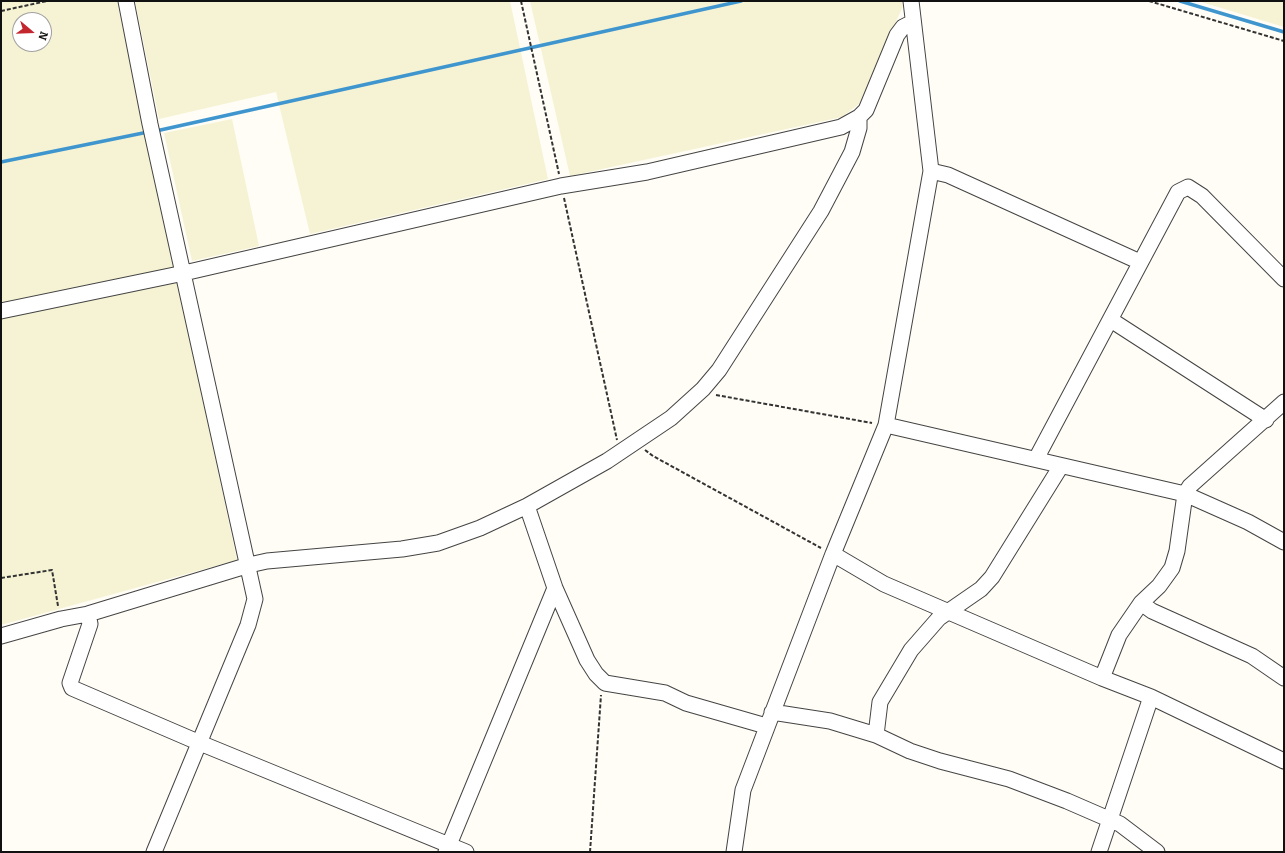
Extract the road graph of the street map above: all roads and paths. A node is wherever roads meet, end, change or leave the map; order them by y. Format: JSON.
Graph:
{"nodes":[{"id":1,"x":47,"y":1,"type":"edge"},
{"id":2,"x":126,"y":1,"type":"edge"},
{"id":3,"x":521,"y":1,"type":"edge"},
{"id":4,"x":911,"y":1,"type":"edge"},
{"id":5,"x":1149,"y":1,"type":"edge"},
{"id":6,"x":1,"y":11,"type":"edge"},
{"id":7,"x":913,"y":22,"type":"junction"},
{"id":8,"x":1284,"y":41,"type":"edge"},
{"id":9,"x":859,"y":117,"type":"junction"},
{"id":10,"x":931,"y":170,"type":"junction"},
{"id":11,"x":561,"y":186,"type":"junction"},
{"id":12,"x":1140,"y":262,"type":"junction"},
{"id":13,"x":184,"y":273,"type":"junction"},
{"id":14,"x":1284,"y":279,"type":"edge"},
{"id":15,"x":1,"y":311,"type":"edge"},
{"id":16,"x":1111,"y":320,"type":"junction"},
{"id":17,"x":703,"y":389,"type":"junction"},
{"id":18,"x":1284,"y":402,"type":"edge"},
{"id":19,"x":1266,"y":420,"type":"junction"},
{"id":20,"x":886,"y":425,"type":"junction"},
{"id":21,"x":636,"y":442,"type":"junction"},
{"id":22,"x":621,"y":452,"type":"junction"},
{"id":23,"x":1036,"y":459,"type":"junction"},
{"id":24,"x":1061,"y":466,"type":"junction"},
{"id":25,"x":1185,"y":494,"type":"junction"},
{"id":26,"x":527,"y":506,"type":"junction"},
{"id":27,"x":1284,"y":542,"type":"edge"},
{"id":28,"x":833,"y":554,"type":"junction"},
{"id":29,"x":248,"y":565,"type":"junction"},
{"id":30,"x":1,"y":578,"type":"edge"},
{"id":31,"x":555,"y":588,"type":"junction"},
{"id":32,"x":1141,"y":603,"type":"junction"},
{"id":33,"x":948,"y":611,"type":"junction"},
{"id":34,"x":88,"y":614,"type":"junction"},
{"id":35,"x":61,"y":619,"type":"junction"},
{"id":36,"x":1,"y":636,"type":"edge"},
{"id":37,"x":1102,"y":678,"type":"junction"},
{"id":38,"x":1284,"y":678,"type":"edge"},
{"id":39,"x":602,"y":680,"type":"junction"},
{"id":40,"x":1151,"y":697,"type":"junction"},
{"id":41,"x":772,"y":712,"type":"junction"},
{"id":42,"x":766,"y":726,"type":"junction"},
{"id":43,"x":876,"y":735,"type":"junction"},
{"id":44,"x":200,"y":743,"type":"junction"},
{"id":45,"x":1284,"y":761,"type":"edge"},
{"id":46,"x":1109,"y":819,"type":"junction"},
{"id":47,"x":448,"y":849,"type":"edge"},
{"id":48,"x":154,"y":852,"type":"edge"},
{"id":49,"x":466,"y":852,"type":"edge"},
{"id":50,"x":590,"y":852,"type":"edge"},
{"id":51,"x":734,"y":852,"type":"edge"},
{"id":52,"x":1099,"y":852,"type":"edge"},
{"id":53,"x":1157,"y":852,"type":"edge"}],
"edges":[{"from":1,"to":6,"type":"path"},
{"from":2,"to":13,"type":"street"},
{"from":3,"to":11,"type":"path"},
{"from":4,"to":7,"type":"street"},
{"from":5,"to":8,"type":"path"},
{"from":7,"to":9,"type":"street"},
{"from":7,"to":10,"type":"street"},
{"from":9,"to":11,"type":"street"},
{"from":9,"to":17,"type":"street"},
{"from":10,"to":12,"type":"street"},
{"from":10,"to":20,"type":"street"},
{"from":11,"to":13,"type":"street"},
{"from":11,"to":22,"type":"path"},
{"from":12,"to":14,"type":"street"},
{"from":12,"to":16,"type":"street"},
{"from":13,"to":15,"type":"street"},
{"from":13,"to":29,"type":"street"},
{"from":16,"to":19,"type":"street"},
{"from":16,"to":23,"type":"street"},
{"from":17,"to":20,"type":"path"},
{"from":17,"to":21,"type":"street"},
{"from":18,"to":19,"type":"street"},
{"from":19,"to":25,"type":"street"},
{"from":20,"to":23,"type":"street"},
{"from":20,"to":28,"type":"street"},
{"from":21,"to":22,"type":"street"},
{"from":21,"to":28,"type":"path"},
{"from":22,"to":26,"type":"street"},
{"from":23,"to":24,"type":"street"},
{"from":24,"to":25,"type":"street"},
{"from":24,"to":33,"type":"street"},
{"from":25,"to":27,"type":"street"},
{"from":25,"to":32,"type":"street"},
{"from":26,"to":29,"type":"street"},
{"from":26,"to":31,"type":"street"},
{"from":28,"to":33,"type":"street"},
{"from":28,"to":41,"type":"street"},
{"from":29,"to":34,"type":"street"},
{"from":29,"to":44,"type":"street"},
{"from":30,"to":35,"type":"path"},
{"from":31,"to":39,"type":"street"},
{"from":31,"to":47,"type":"street"},
{"from":32,"to":37,"type":"street"},
{"from":32,"to":38,"type":"street"},
{"from":33,"to":37,"type":"street"},
{"from":33,"to":43,"type":"street"},
{"from":34,"to":35,"type":"street"},
{"from":34,"to":44,"type":"street"},
{"from":35,"to":36,"type":"street"},
{"from":37,"to":40,"type":"street"},
{"from":39,"to":42,"type":"street"},
{"from":39,"to":50,"type":"path"},
{"from":40,"to":45,"type":"street"},
{"from":40,"to":46,"type":"street"},
{"from":41,"to":42,"type":"street"},
{"from":41,"to":43,"type":"street"},
{"from":42,"to":51,"type":"street"},
{"from":43,"to":46,"type":"street"},
{"from":44,"to":47,"type":"street"},
{"from":44,"to":48,"type":"street"},
{"from":46,"to":52,"type":"street"},
{"from":46,"to":53,"type":"street"},
{"from":47,"to":49,"type":"street"}]}
